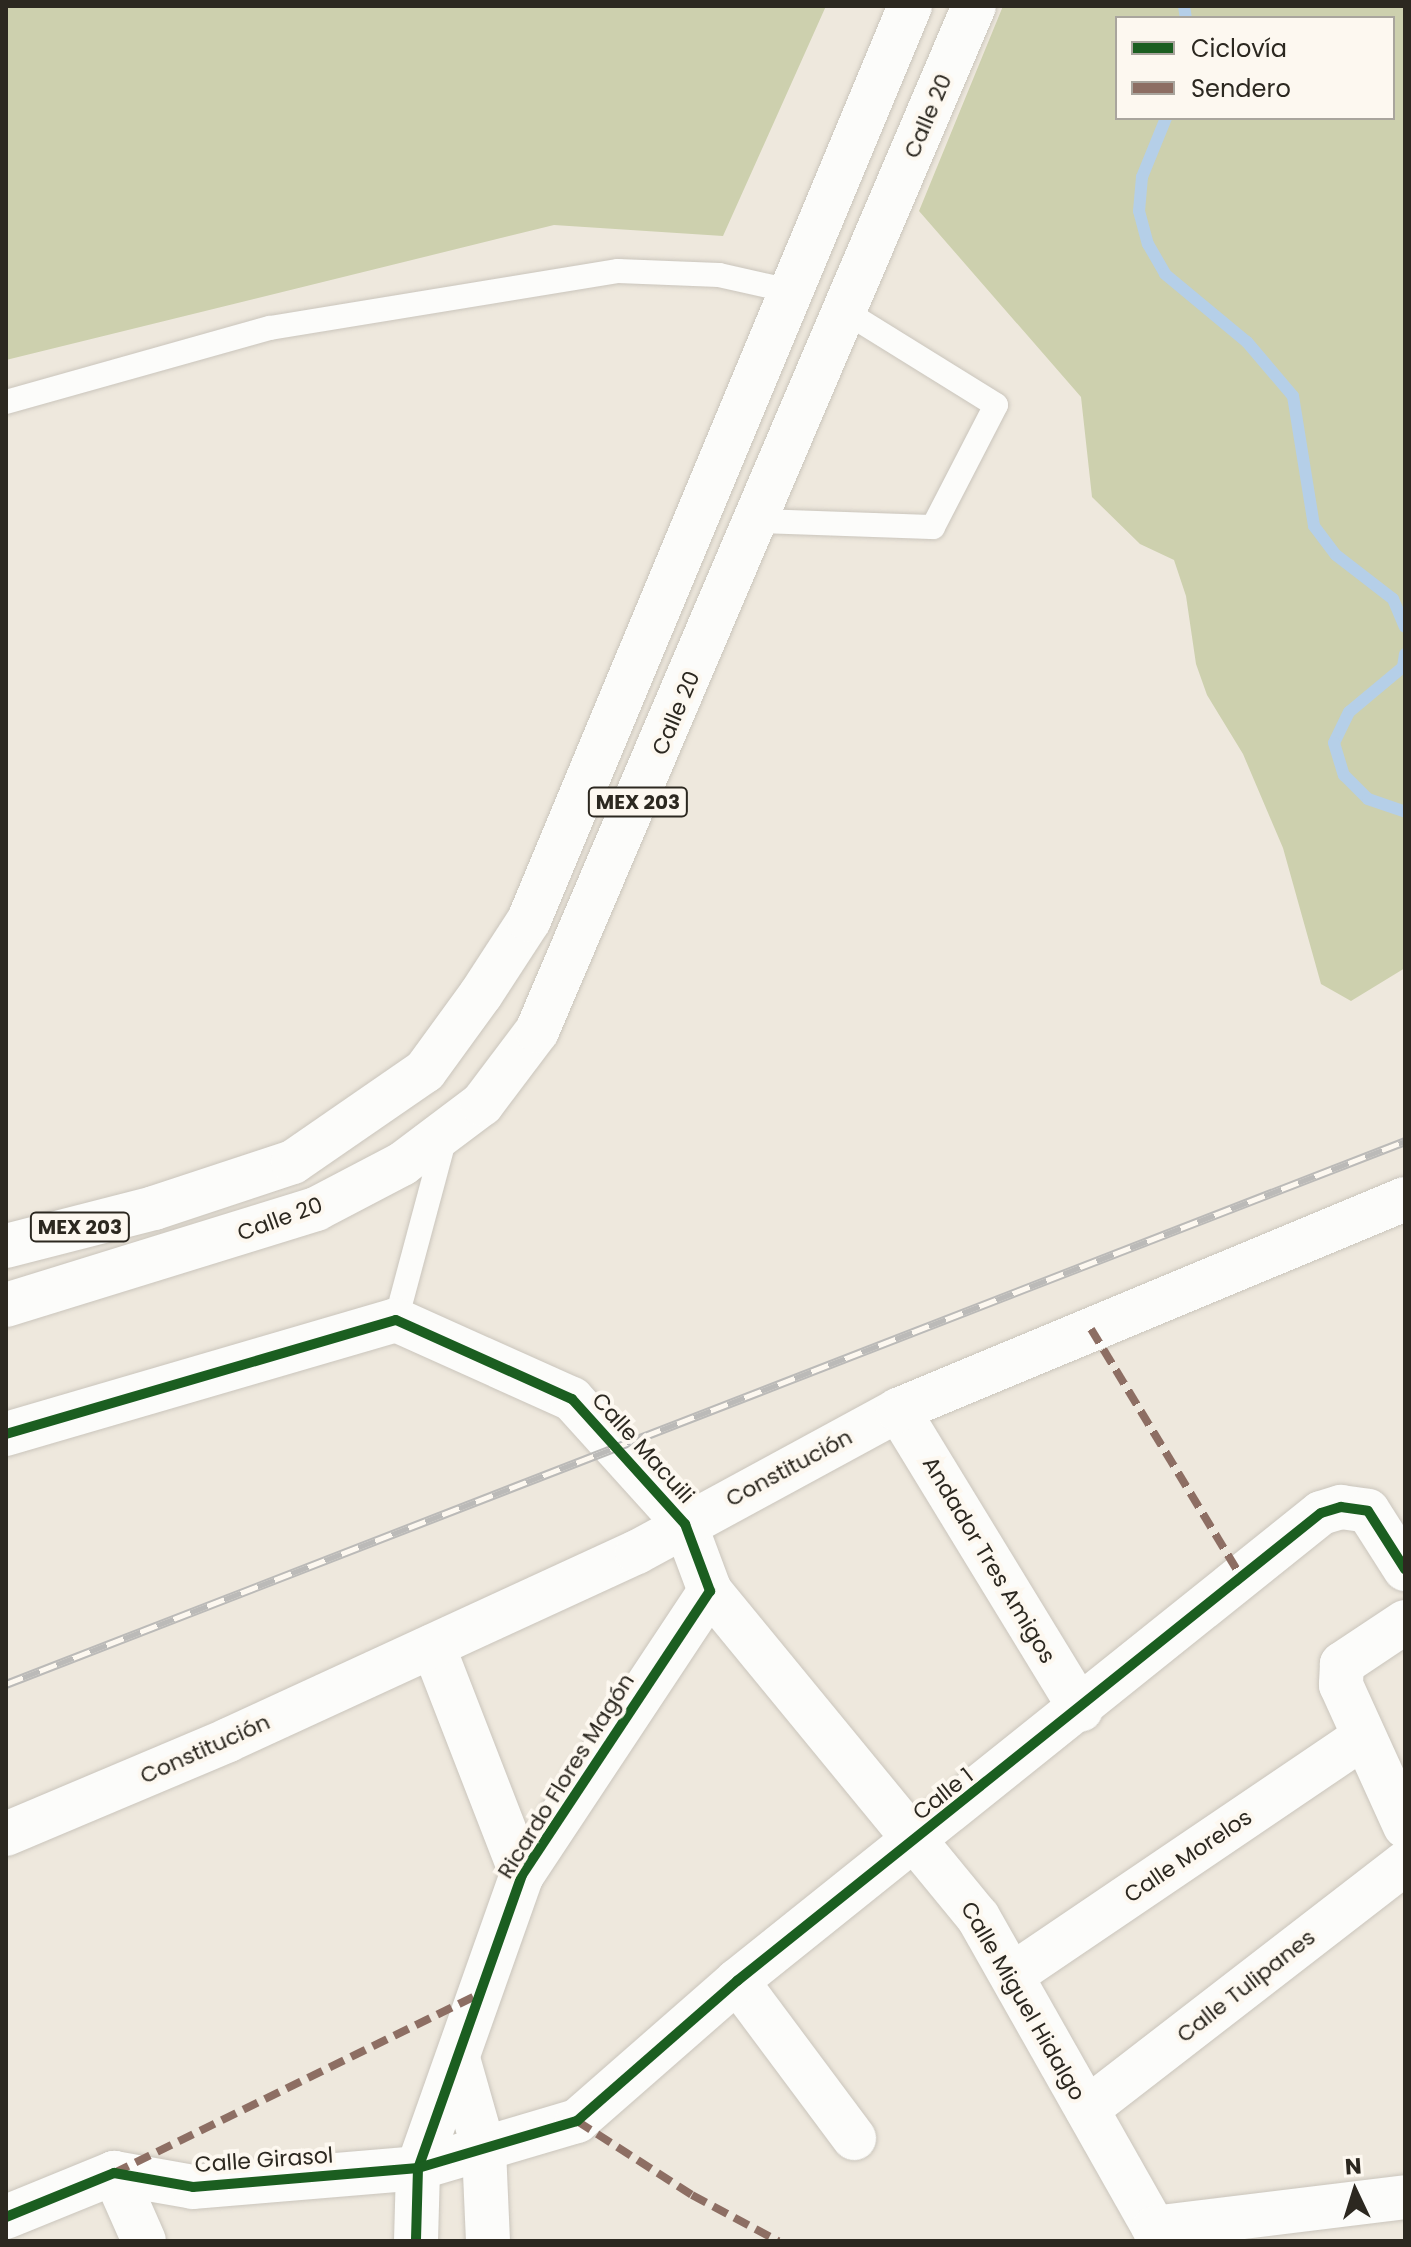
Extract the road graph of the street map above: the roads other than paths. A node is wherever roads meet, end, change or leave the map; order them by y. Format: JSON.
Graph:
{"nodes":[{"id":1,"x":910,"y":6,"type":"edge"},
{"id":2,"x":974,"y":6,"type":"edge"},
{"id":3,"x":795,"y":292,"type":"junction"},
{"id":4,"x":846,"y":312,"type":"junction"},
{"id":5,"x":6,"y":402,"type":"edge"},
{"id":6,"x":699,"y":520,"type":"junction"},
{"id":7,"x":758,"y":521,"type":"junction"},
{"id":8,"x":446,"y":1131,"type":"junction"},
{"id":9,"x":1405,"y":1199,"type":"edge"},
{"id":10,"x":6,"y":1246,"type":"edge"},
{"id":11,"x":6,"y":1305,"type":"edge"},
{"id":12,"x":396,"y":1320,"type":"junction"},
{"id":13,"x":898,"y":1410,"type":"junction"},
{"id":14,"x":6,"y":1434,"type":"edge"},
{"id":15,"x":685,"y":1524,"type":"junction"},
{"id":16,"x":1405,"y":1569,"type":"edge"},
{"id":17,"x":710,"y":1591,"type":"junction"},
{"id":18,"x":1405,"y":1622,"type":"edge"},
{"id":19,"x":433,"y":1646,"type":"junction"},
{"id":20,"x":1081,"y":1710,"type":"junction"},
{"id":21,"x":1363,"y":1737,"type":"junction"},
{"id":22,"x":1405,"y":1826,"type":"edge"},
{"id":23,"x":6,"y":1834,"type":"edge"},
{"id":24,"x":917,"y":1840,"type":"junction"},
{"id":25,"x":1405,"y":1863,"type":"edge"},
{"id":26,"x":522,"y":1875,"type":"junction"},
{"id":27,"x":1012,"y":1975,"type":"junction"},
{"id":28,"x":737,"y":1981,"type":"junction"},
{"id":29,"x":459,"y":2062,"type":"junction"},
{"id":30,"x":1087,"y":2109,"type":"junction"},
{"id":31,"x":854,"y":2138,"type":"dead end"},
{"id":32,"x":484,"y":2150,"type":"junction"},
{"id":33,"x":418,"y":2168,"type":"junction"},
{"id":34,"x":114,"y":2173,"type":"junction"},
{"id":35,"x":1405,"y":2197,"type":"edge"},
{"id":36,"x":6,"y":2217,"type":"edge"},
{"id":37,"x":1158,"y":2235,"type":"edge"},
{"id":38,"x":144,"y":2241,"type":"edge"},
{"id":39,"x":416,"y":2241,"type":"edge"},
{"id":40,"x":488,"y":2241,"type":"edge"}],
"edges":[{"from":1,"to":3,"type":"street","number":"MEX 203"},
{"from":2,"to":4,"type":"street","name":"Calle 20","number":"MEX 203"},
{"from":3,"to":4,"type":"street"},
{"from":3,"to":5,"type":"lane"},
{"from":3,"to":6,"type":"street","number":"MEX 203"},
{"from":4,"to":7,"type":"street","name":"Calle 20","number":"MEX 203"},
{"from":4,"to":7,"type":"lane"},
{"from":6,"to":7,"type":"street"},
{"from":6,"to":10,"type":"street","number":"MEX 203"},
{"from":7,"to":8,"type":"street","name":"Calle 20","number":"MEX 203"},
{"from":8,"to":11,"type":"street","name":"Calle 20","number":"MEX 203"},
{"from":8,"to":12,"type":"lane"},
{"from":9,"to":13,"type":"street","name":"Constitución"},
{"from":12,"to":14,"type":"street"},
{"from":12,"to":15,"type":"street","name":"Calle Macuili"},
{"from":13,"to":15,"type":"street","name":"Constitución"},
{"from":13,"to":20,"type":"street","name":"Andador Tres Amigos"},
{"from":15,"to":17,"type":"street"},
{"from":15,"to":19,"type":"street","name":"Constitución"},
{"from":16,"to":20,"type":"street","name":"Calle 1"},
{"from":17,"to":24,"type":"street","name":"Calle Miguel Hidalgo"},
{"from":17,"to":26,"type":"street","name":"Ricardo Flores Magón"},
{"from":18,"to":21,"type":"street"},
{"from":19,"to":23,"type":"street","name":"Constitución"},
{"from":19,"to":26,"type":"street","name":"Ricardo Flores Magón"},
{"from":20,"to":24,"type":"street","name":"Calle 1"},
{"from":21,"to":22,"type":"street"},
{"from":21,"to":27,"type":"street","name":"Calle Morelos"},
{"from":24,"to":27,"type":"street","name":"Calle Miguel Hidalgo"},
{"from":24,"to":28,"type":"street","name":"Calle 1"},
{"from":25,"to":30,"type":"street","name":"Calle Tulipanes"},
{"from":26,"to":29,"type":"street","name":"Ricardo Flores Magón"},
{"from":27,"to":30,"type":"street","name":"Calle Miguel Hidalgo"},
{"from":28,"to":31,"type":"street"},
{"from":28,"to":32,"type":"street","name":"Calle 1"},
{"from":29,"to":32,"type":"street","name":"Ricardo Flores Magón"},
{"from":29,"to":33,"type":"street","name":"Ricardo Flores Magón"},
{"from":30,"to":37,"type":"street","name":"Calle Miguel Hidalgo"},
{"from":32,"to":33,"type":"street","name":"Calle Girasol"},
{"from":32,"to":40,"type":"street","name":"Ricardo Flores Magón"},
{"from":33,"to":34,"type":"street","name":"Calle Girasol"},
{"from":33,"to":39,"type":"street","name":"Ricardo Flores Magón"},
{"from":34,"to":36,"type":"street"},
{"from":34,"to":38,"type":"street"},
{"from":35,"to":37,"type":"street"}]}
